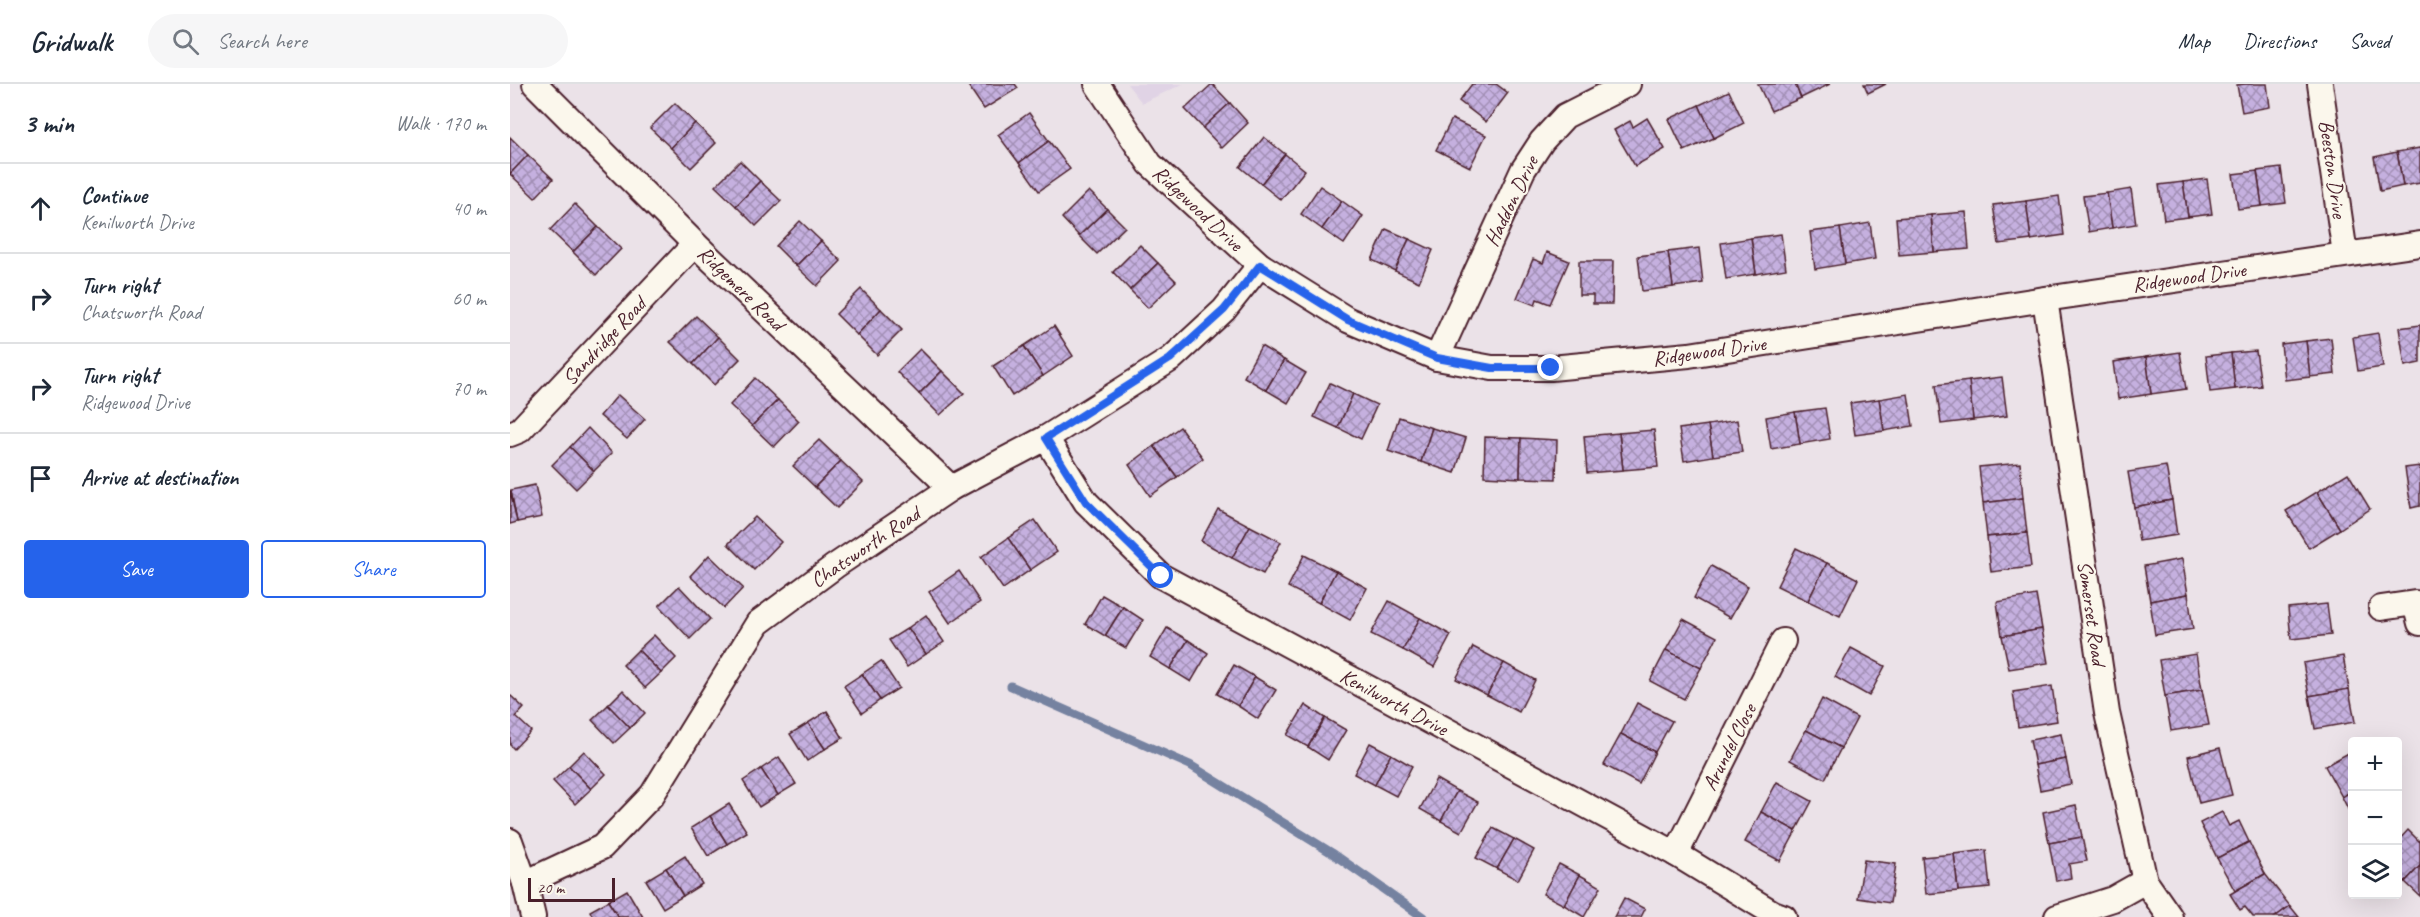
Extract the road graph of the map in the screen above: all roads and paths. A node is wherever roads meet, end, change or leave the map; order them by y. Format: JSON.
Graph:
{"nodes":[{"id":1,"x":535,"y":84,"type":"edge"},
{"id":2,"x":1097,"y":84,"type":"edge"},
{"id":3,"x":1628,"y":84,"type":"edge"},
{"id":4,"x":2320,"y":84,"type":"edge"},
{"id":5,"x":695,"y":244,"type":"junction"},
{"id":6,"x":2420,"y":244,"type":"edge"},
{"id":7,"x":2345,"y":254,"type":"junction"},
{"id":8,"x":1260,"y":265,"type":"junction"},
{"id":9,"x":2045,"y":299,"type":"junction"},
{"id":10,"x":1437,"y":358,"type":"junction"},
{"id":11,"x":510,"y":434,"type":"edge"},
{"id":12,"x":1046,"y":438,"type":"junction"},
{"id":13,"x":951,"y":488,"type":"junction"},
{"id":14,"x":2382,"y":608,"type":"dead end"},
{"id":15,"x":2420,"y":623,"type":"edge"},
{"id":16,"x":1783,"y":641,"type":"dead end"},
{"id":17,"x":510,"y":841,"type":"edge"},
{"id":18,"x":1676,"y":854,"type":"junction"},
{"id":19,"x":2145,"y":880,"type":"junction"},
{"id":20,"x":525,"y":883,"type":"junction"},
{"id":21,"x":533,"y":917,"type":"edge"},
{"id":22,"x":1784,"y":917,"type":"edge"},
{"id":23,"x":2057,"y":917,"type":"edge"},
{"id":24,"x":2170,"y":917,"type":"edge"}],
"edges":[{"from":1,"to":5,"type":"street","name":"Ridgemere Road"},
{"from":2,"to":8,"type":"street","name":"Ridgewood Drive"},
{"from":3,"to":10,"type":"street","name":"Haddon Drive"},
{"from":4,"to":7,"type":"street","name":"Beeston Drive"},
{"from":5,"to":11,"type":"street","name":"Sandridge Road"},
{"from":5,"to":13,"type":"street","name":"Ridgemere Road"},
{"from":6,"to":7,"type":"street","name":"Ridgewood Drive"},
{"from":7,"to":9,"type":"street","name":"Ridgewood Drive"},
{"from":8,"to":10,"type":"street","name":"Ridgewood Drive"},
{"from":8,"to":12,"type":"street","name":"Chatsworth Road"},
{"from":9,"to":10,"type":"street","name":"Ridgewood Drive"},
{"from":9,"to":19,"type":"street","name":"Somerset Road"},
{"from":12,"to":13,"type":"street","name":"Chatsworth Road"},
{"from":12,"to":18,"type":"street","name":"Kenilworth Drive"},
{"from":13,"to":20,"type":"street","name":"Chatsworth Road"},
{"from":14,"to":15,"type":"street"},
{"from":16,"to":18,"type":"street","name":"Arundel Close"},
{"from":17,"to":20,"type":"street"},
{"from":18,"to":22,"type":"street","name":"Kenilworth Drive"},
{"from":19,"to":23,"type":"street"},
{"from":19,"to":24,"type":"street","name":"Somerset Road"},
{"from":20,"to":21,"type":"street"}]}
